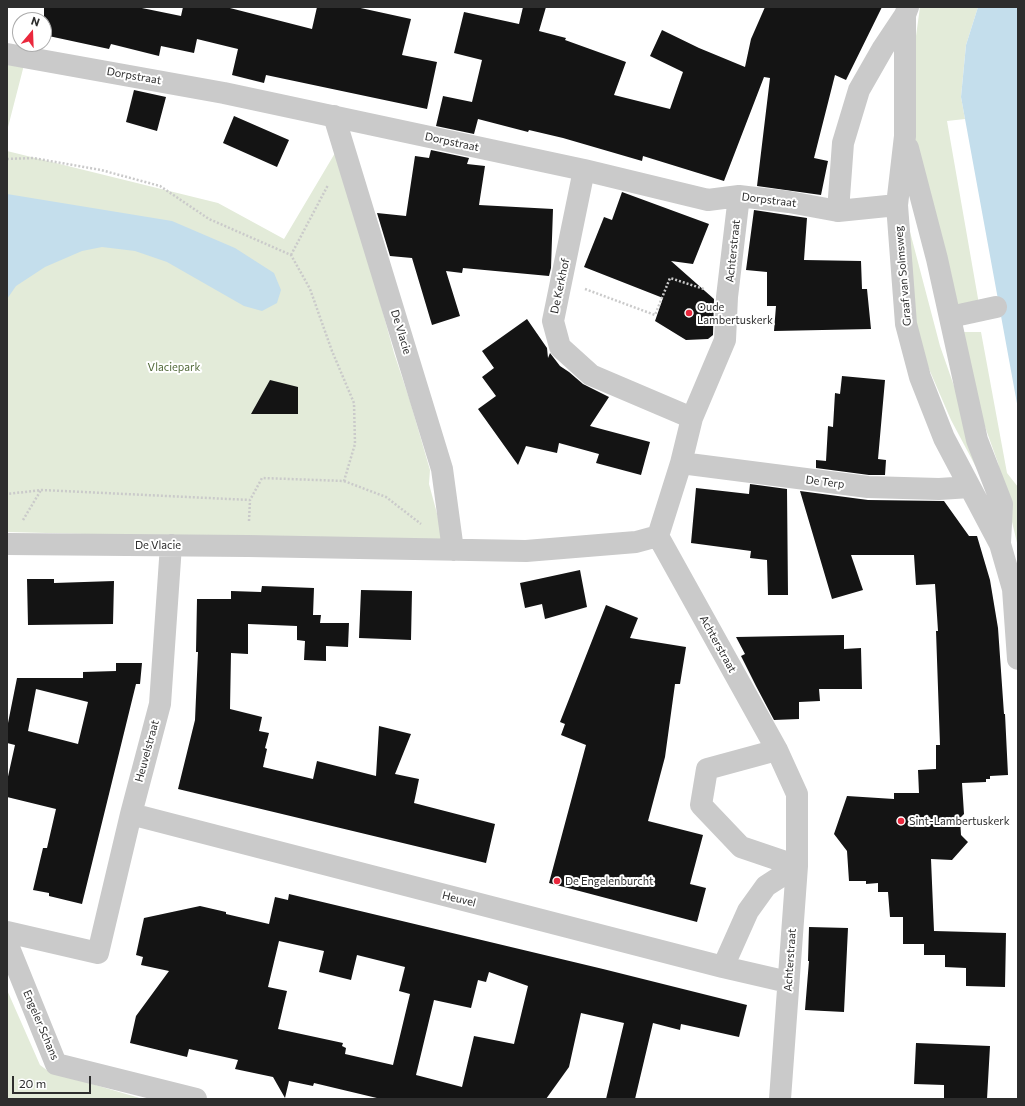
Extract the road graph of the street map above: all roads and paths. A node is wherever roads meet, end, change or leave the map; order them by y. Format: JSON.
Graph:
{"nodes":[{"id":1,"x":906,"y":11,"type":"edge"},
{"id":2,"x":7,"y":54,"type":"edge"},
{"id":3,"x":334,"y":116,"type":"junction"},
{"id":4,"x":905,"y":136,"type":"junction"},
{"id":5,"x":346,"y":153,"type":"junction"},
{"id":6,"x":7,"y":159,"type":"edge"},
{"id":7,"x":584,"y":170,"type":"junction"},
{"id":8,"x":739,"y":196,"type":"junction"},
{"id":9,"x":897,"y":205,"type":"junction"},
{"id":10,"x":838,"y":211,"type":"junction"},
{"id":11,"x":291,"y":255,"type":"junction"},
{"id":12,"x":562,"y":281,"type":"junction"},
{"id":13,"x":727,"y":298,"type":"junction"},
{"id":14,"x":996,"y":307,"type":"dead end"},
{"id":15,"x":950,"y":317,"type":"junction"},
{"id":16,"x":692,"y":418,"type":"junction"},
{"id":17,"x":681,"y":463,"type":"junction"},
{"id":18,"x":344,"y":481,"type":"junction"},
{"id":19,"x":970,"y":487,"type":"junction"},
{"id":20,"x":42,"y":490,"type":"junction"},
{"id":21,"x":7,"y":494,"type":"edge"},
{"id":22,"x":422,"y":525,"type":"dead end"},
{"id":23,"x":658,"y":536,"type":"junction"},
{"id":24,"x":7,"y":544,"type":"edge"},
{"id":25,"x":1000,"y":544,"type":"junction"},
{"id":26,"x":171,"y":545,"type":"junction"},
{"id":27,"x":453,"y":550,"type":"junction"},
{"id":28,"x":1018,"y":659,"type":"edge"},
{"id":29,"x":777,"y":750,"type":"junction"},
{"id":30,"x":131,"y":814,"type":"junction"},
{"id":31,"x":797,"y":866,"type":"junction"},
{"id":32,"x":7,"y":932,"type":"edge"},
{"id":33,"x":7,"y":943,"type":"edge"},
{"id":34,"x":723,"y":967,"type":"junction"},
{"id":35,"x":788,"y":982,"type":"junction"},
{"id":36,"x":196,"y":1099,"type":"edge"},
{"id":37,"x":780,"y":1099,"type":"edge"}],
"edges":[{"from":1,"to":4,"type":"street","name":"Graaf van Solmsweg"},
{"from":1,"to":10,"type":"street","name":"Graaf van Solmsweg"},
{"from":2,"to":3,"type":"street","name":"Dorpstraat"},
{"from":3,"to":5,"type":"street","name":"De Vlacie"},
{"from":3,"to":7,"type":"street","name":"Dorpstraat"},
{"from":4,"to":9,"type":"street","name":"Graaf van Solmsweg"},
{"from":4,"to":15,"type":"street"},
{"from":5,"to":11,"type":"path"},
{"from":5,"to":27,"type":"street","name":"De Vlacie"},
{"from":6,"to":11,"type":"path"},
{"from":7,"to":8,"type":"street","name":"Dorpstraat"},
{"from":7,"to":12,"type":"street","name":"De Kerkhof"},
{"from":8,"to":10,"type":"street","name":"Dorpstraat"},
{"from":8,"to":13,"type":"street","name":"Achterstraat"},
{"from":9,"to":10,"type":"street","name":"Dorpstraat"},
{"from":9,"to":19,"type":"street","name":"Graaf van Solmsweg"},
{"from":11,"to":18,"type":"path"},
{"from":12,"to":13,"type":"path"},
{"from":12,"to":16,"type":"street","name":"De Kerkhof"},
{"from":13,"to":16,"type":"street","name":"Achterstraat"},
{"from":14,"to":15,"type":"street"},
{"from":15,"to":25,"type":"street"},
{"from":16,"to":17,"type":"street","name":"Achterstraat"},
{"from":17,"to":19,"type":"street","name":"De Terp"},
{"from":17,"to":23,"type":"street","name":"Achterstraat"},
{"from":18,"to":20,"type":"path"},
{"from":18,"to":22,"type":"path"},
{"from":19,"to":25,"type":"street","name":"Graaf van Solmsweg"},
{"from":20,"to":21,"type":"path"},
{"from":20,"to":24,"type":"path"},
{"from":23,"to":27,"type":"street","name":"De Vlacie"},
{"from":23,"to":29,"type":"street","name":"Achterstraat"},
{"from":24,"to":26,"type":"street","name":"De Vlacie"},
{"from":25,"to":28,"type":"street","name":"Graaf van Solmsweg"},
{"from":26,"to":27,"type":"street","name":"De Vlacie"},
{"from":26,"to":30,"type":"street","name":"Heuvelstraat"},
{"from":29,"to":31,"type":"street","name":"Achterstraat"},
{"from":29,"to":31,"type":"street"},
{"from":30,"to":32,"type":"street","name":"Heuvelstraat"},
{"from":30,"to":34,"type":"street","name":"Heuvel"},
{"from":31,"to":34,"type":"street"},
{"from":31,"to":35,"type":"street","name":"Achterstraat"},
{"from":33,"to":36,"type":"street","name":"Engeler Schans"},
{"from":34,"to":35,"type":"street","name":"Heuvel"},
{"from":35,"to":37,"type":"street","name":"Achterstraat"}]}
